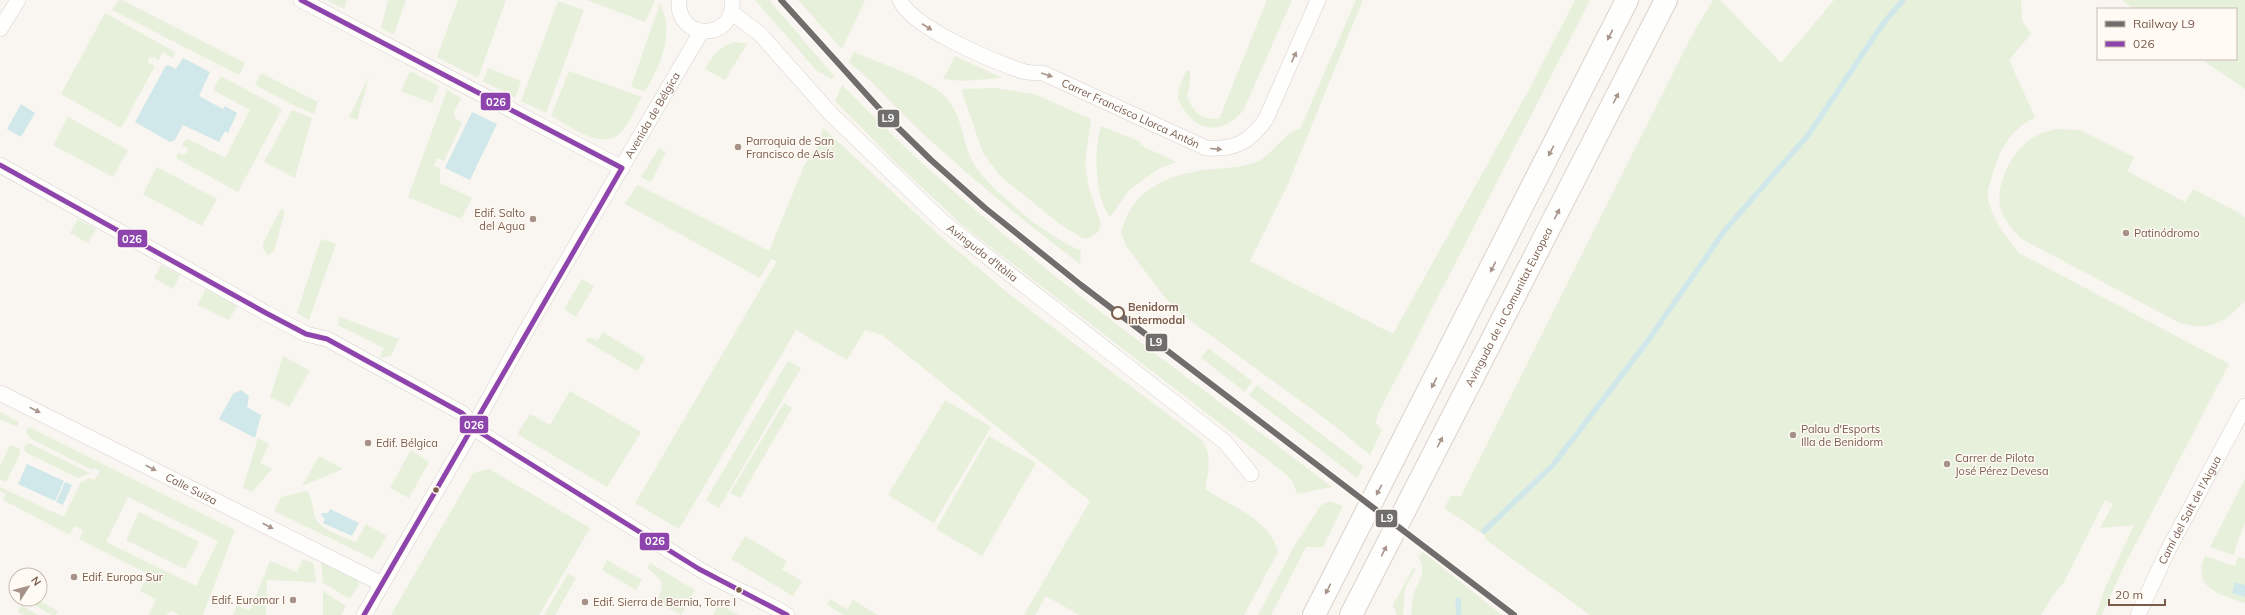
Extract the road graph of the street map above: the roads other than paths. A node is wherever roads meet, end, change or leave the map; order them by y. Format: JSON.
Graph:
{"nodes":[{"id":1,"x":18,"y":0,"type":"edge"},
{"id":2,"x":301,"y":0,"type":"edge"},
{"id":3,"x":679,"y":0,"type":"edge"},
{"id":4,"x":900,"y":0,"type":"edge"},
{"id":5,"x":1318,"y":0,"type":"edge"},
{"id":6,"x":1628,"y":0,"type":"edge"},
{"id":7,"x":1666,"y":0,"type":"edge"},
{"id":8,"x":732,"y":6,"type":"edge"},
{"id":9,"x":0,"y":29,"type":"edge"},
{"id":10,"x":701,"y":32,"type":"junction"},
{"id":11,"x":0,"y":165,"type":"edge"},
{"id":12,"x":622,"y":168,"type":"junction"},
{"id":13,"x":0,"y":393,"type":"edge"},
{"id":14,"x":2245,"y":406,"type":"edge"},
{"id":15,"x":474,"y":426,"type":"junction"},
{"id":16,"x":1251,"y":474,"type":"dead end"},
{"id":17,"x":382,"y":584,"type":"junction"},
{"id":18,"x":364,"y":615,"type":"edge"},
{"id":19,"x":787,"y":615,"type":"edge"},
{"id":20,"x":1314,"y":615,"type":"edge"},
{"id":21,"x":1351,"y":615,"type":"edge"},
{"id":22,"x":2138,"y":615,"type":"edge"}],
"edges":[{"from":1,"to":9,"type":"street"},
{"from":2,"to":12,"type":"street"},
{"from":3,"to":10,"type":"street"},
{"from":4,"to":5,"type":"street","name":"Carrer Francisco Llorca Antón","one_way":true},
{"from":6,"to":20,"type":"main road","one_way":true},
{"from":21,"to":7,"type":"main road","name":"Avinguda de la Comunitat Europea","one_way":true},
{"from":8,"to":10,"type":"street"},
{"from":8,"to":16,"type":"street","name":"Avinguda d'Itàlia"},
{"from":10,"to":12,"type":"street","name":"Avenida de Bélgica"},
{"from":11,"to":15,"type":"street"},
{"from":12,"to":15,"type":"street","name":"Avenida de Bélgica"},
{"from":13,"to":17,"type":"street","name":"Calle Suiza","one_way":true},
{"from":14,"to":22,"type":"street","name":"Camí del Salt de l'Aigua"},
{"from":15,"to":17,"type":"street","name":"Avenida de Bélgica"},
{"from":15,"to":19,"type":"street"},
{"from":17,"to":18,"type":"street","name":"Avenida de Bélgica"}]}
